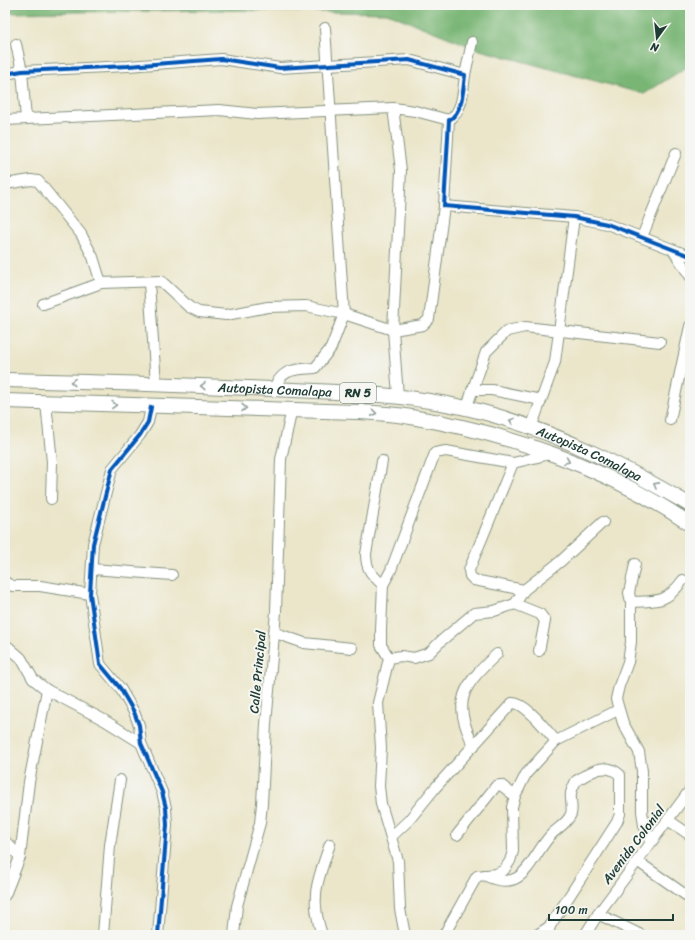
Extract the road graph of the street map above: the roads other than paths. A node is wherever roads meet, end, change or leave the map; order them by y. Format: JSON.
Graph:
{"nodes":[{"id":1,"x":324,"y":28,"type":"dead end"},
{"id":2,"x":472,"y":42,"type":"dead end"},
{"id":3,"x":16,"y":44,"type":"dead end"},
{"id":4,"x":328,"y":64,"type":"junction"},
{"id":5,"x":22,"y":71,"type":"junction"},
{"id":6,"x":5,"y":74,"type":"edge"},
{"id":7,"x":465,"y":75,"type":"junction"},
{"id":8,"x":392,"y":108,"type":"junction"},
{"id":9,"x":330,"y":112,"type":"junction"},
{"id":10,"x":26,"y":119,"type":"junction"},
{"id":11,"x":5,"y":120,"type":"edge"},
{"id":12,"x":449,"y":120,"type":"junction"},
{"id":13,"x":676,"y":153,"type":"dead end"},
{"id":14,"x":5,"y":184,"type":"edge"},
{"id":15,"x":444,"y":206,"type":"junction"},
{"id":16,"x":574,"y":218,"type":"junction"},
{"id":17,"x":642,"y":237,"type":"junction"},
{"id":18,"x":673,"y":250,"type":"junction"},
{"id":19,"x":690,"y":256,"type":"edge"},
{"id":20,"x":690,"y":276,"type":"edge"},
{"id":21,"x":100,"y":283,"type":"junction"},
{"id":22,"x":149,"y":283,"type":"junction"},
{"id":23,"x":43,"y":304,"type":"dead end"},
{"id":24,"x":344,"y":314,"type":"junction"},
{"id":25,"x":690,"y":326,"type":"edge"},
{"id":26,"x":393,"y":330,"type":"junction"},
{"id":27,"x":559,"y":331,"type":"junction"},
{"id":28,"x":660,"y":342,"type":"dead end"},
{"id":29,"x":5,"y":380,"type":"edge"},
{"id":30,"x":156,"y":384,"type":"junction"},
{"id":31,"x":273,"y":389,"type":"junction"},
{"id":32,"x":472,"y":390,"type":"junction"},
{"id":33,"x":398,"y":396,"type":"junction"},
{"id":34,"x":541,"y":400,"type":"junction"},
{"id":35,"x":5,"y":401,"type":"edge"},
{"id":36,"x":46,"y":402,"type":"junction"},
{"id":37,"x":151,"y":407,"type":"junction"},
{"id":38,"x":292,"y":409,"type":"junction"},
{"id":39,"x":466,"y":409,"type":"junction"},
{"id":40,"x":670,"y":420,"type":"dead end"},
{"id":41,"x":531,"y":428,"type":"junction"},
{"id":42,"x":550,"y":454,"type":"junction"},
{"id":43,"x":382,"y":461,"type":"dead end"},
{"id":44,"x":513,"y":463,"type":"junction"},
{"id":45,"x":50,"y":499,"type":"dead end"},
{"id":46,"x":690,"y":505,"type":"edge"},
{"id":47,"x":603,"y":522,"type":"dead end"},
{"id":48,"x":690,"y":524,"type":"edge"},
{"id":49,"x":635,"y":564,"type":"dead end"},
{"id":50,"x":92,"y":569,"type":"junction"},
{"id":51,"x":172,"y":575,"type":"dead end"},
{"id":52,"x":683,"y":580,"type":"dead end"},
{"id":53,"x":5,"y":582,"type":"edge"},
{"id":54,"x":383,"y":585,"type":"junction"},
{"id":55,"x":524,"y":590,"type":"junction"},
{"id":56,"x":90,"y":594,"type":"junction"},
{"id":57,"x":631,"y":602,"type":"junction"},
{"id":58,"x":515,"y":604,"type":"junction"},
{"id":59,"x":273,"y":632,"type":"junction"},
{"id":60,"x":5,"y":644,"type":"edge"},
{"id":61,"x":352,"y":648,"type":"dead end"},
{"id":62,"x":539,"y":651,"type":"dead end"},
{"id":63,"x":497,"y":654,"type":"dead end"},
{"id":64,"x":389,"y":658,"type":"junction"},
{"id":65,"x":47,"y":690,"type":"junction"},
{"id":66,"x":618,"y":710,"type":"junction"},
{"id":67,"x":556,"y":741,"type":"junction"},
{"id":68,"x":140,"y":743,"type":"junction"},
{"id":69,"x":474,"y":746,"type":"junction"},
{"id":70,"x":120,"y":780,"type":"dead end"},
{"id":71,"x":690,"y":790,"type":"edge"},
{"id":72,"x":515,"y":796,"type":"junction"},
{"id":73,"x":668,"y":820,"type":"junction"},
{"id":74,"x":458,"y":835,"type":"dead end"},
{"id":75,"x":690,"y":835,"type":"edge"},
{"id":76,"x":392,"y":836,"type":"junction"},
{"id":77,"x":5,"y":841,"type":"edge"},
{"id":78,"x":652,"y":841,"type":"junction"},
{"id":79,"x":330,"y":844,"type":"dead end"},
{"id":80,"x":20,"y":857,"type":"junction"},
{"id":81,"x":636,"y":861,"type":"junction"},
{"id":82,"x":484,"y":875,"type":"junction"},
{"id":83,"x":5,"y":895,"type":"edge"},
{"id":84,"x":690,"y":898,"type":"edge"},
{"id":85,"x":598,"y":914,"type":"junction"},
{"id":86,"x":549,"y":931,"type":"edge"},
{"id":87,"x":103,"y":935,"type":"edge"},
{"id":88,"x":158,"y":935,"type":"edge"},
{"id":89,"x":234,"y":935,"type":"edge"},
{"id":90,"x":322,"y":935,"type":"edge"},
{"id":91,"x":405,"y":935,"type":"edge"},
{"id":92,"x":444,"y":935,"type":"edge"},
{"id":93,"x":537,"y":935,"type":"edge"},
{"id":94,"x":585,"y":935,"type":"edge"},
{"id":95,"x":641,"y":935,"type":"edge"}],
"edges":[{"from":1,"to":4,"type":"street"},
{"from":2,"to":7,"type":"street"},
{"from":3,"to":5,"type":"street"},
{"from":4,"to":5,"type":"street"},
{"from":4,"to":7,"type":"street"},
{"from":4,"to":9,"type":"street"},
{"from":5,"to":6,"type":"street"},
{"from":5,"to":10,"type":"street"},
{"from":7,"to":12,"type":"street"},
{"from":8,"to":9,"type":"street"},
{"from":8,"to":12,"type":"street"},
{"from":8,"to":26,"type":"street"},
{"from":9,"to":10,"type":"street"},
{"from":9,"to":24,"type":"street"},
{"from":10,"to":11,"type":"street"},
{"from":12,"to":15,"type":"street"},
{"from":13,"to":17,"type":"street"},
{"from":14,"to":21,"type":"street"},
{"from":15,"to":16,"type":"street"},
{"from":15,"to":26,"type":"street"},
{"from":16,"to":17,"type":"street"},
{"from":16,"to":27,"type":"street"},
{"from":17,"to":18,"type":"street"},
{"from":18,"to":19,"type":"street"},
{"from":18,"to":20,"type":"street"},
{"from":21,"to":22,"type":"street"},
{"from":21,"to":23,"type":"street"},
{"from":22,"to":24,"type":"street"},
{"from":22,"to":30,"type":"street"},
{"from":24,"to":26,"type":"street"},
{"from":24,"to":31,"type":"street"},
{"from":25,"to":40,"type":"street"},
{"from":26,"to":33,"type":"street"},
{"from":27,"to":28,"type":"street"},
{"from":27,"to":32,"type":"street"},
{"from":27,"to":34,"type":"street"},
{"from":30,"to":29,"type":"highway","name":"Autopista Comalapa","number":"RN 5","one_way":true},
{"from":31,"to":30,"type":"highway","name":"Autopista Comalapa","number":"RN 5","one_way":true},
{"from":31,"to":33,"type":"highway","name":"Autopista Comalapa","number":"RN 5"},
{"from":32,"to":34,"type":"street"},
{"from":32,"to":39,"type":"street"},
{"from":33,"to":39,"type":"highway","name":"Autopista Comalapa","number":"RN 5"},
{"from":34,"to":41,"type":"street"},
{"from":35,"to":36,"type":"highway","name":"Autopista Comalapa","number":"RN 5"},
{"from":36,"to":37,"type":"highway","name":"Autopista Comalapa","number":"RN 5","one_way":true},
{"from":36,"to":45,"type":"street"},
{"from":37,"to":38,"type":"highway","name":"Autopista Comalapa","number":"RN 5","one_way":true},
{"from":37,"to":50,"type":"street"},
{"from":38,"to":42,"type":"highway","name":"Autopista Comalapa","number":"RN 5","one_way":true},
{"from":38,"to":59,"type":"street","name":"Calle Principal"},
{"from":41,"to":39,"type":"highway","name":"Autopista Comalapa","number":"RN 5","one_way":true},
{"from":46,"to":41,"type":"highway","name":"Autopista Comalapa","number":"RN 5","one_way":true},
{"from":42,"to":44,"type":"street"},
{"from":42,"to":48,"type":"highway","name":"Autopista Comalapa","number":"RN 5","one_way":true},
{"from":43,"to":54,"type":"street"},
{"from":44,"to":54,"type":"street"},
{"from":44,"to":55,"type":"street"},
{"from":47,"to":55,"type":"street"},
{"from":49,"to":57,"type":"street"},
{"from":50,"to":51,"type":"street"},
{"from":50,"to":56,"type":"street"},
{"from":52,"to":57,"type":"street"},
{"from":53,"to":56,"type":"street"},
{"from":54,"to":64,"type":"street"},
{"from":55,"to":58,"type":"street"},
{"from":56,"to":68,"type":"street"},
{"from":57,"to":66,"type":"street"},
{"from":58,"to":62,"type":"street"},
{"from":58,"to":64,"type":"street"},
{"from":59,"to":61,"type":"street"},
{"from":59,"to":89,"type":"street","name":"Calle Principal"},
{"from":60,"to":65,"type":"street"},
{"from":63,"to":69,"type":"street"},
{"from":64,"to":76,"type":"street"},
{"from":65,"to":68,"type":"street"},
{"from":65,"to":80,"type":"street"},
{"from":66,"to":67,"type":"street"},
{"from":66,"to":78,"type":"street"},
{"from":67,"to":69,"type":"street"},
{"from":67,"to":72,"type":"street"},
{"from":68,"to":88,"type":"street"},
{"from":69,"to":76,"type":"street"},
{"from":70,"to":87,"type":"street"},
{"from":71,"to":73,"type":"street","name":"Avenida Colonial"},
{"from":72,"to":74,"type":"street"},
{"from":72,"to":82,"type":"street"},
{"from":73,"to":75,"type":"street"},
{"from":73,"to":78,"type":"street","name":"Avenida Colonial"},
{"from":76,"to":91,"type":"street"},
{"from":77,"to":80,"type":"street"},
{"from":78,"to":81,"type":"street","name":"Avenida Colonial"},
{"from":79,"to":90,"type":"street"},
{"from":80,"to":83,"type":"street"},
{"from":81,"to":84,"type":"street"},
{"from":81,"to":85,"type":"street","name":"Avenida Colonial"},
{"from":82,"to":86,"type":"street"},
{"from":82,"to":92,"type":"street"},
{"from":85,"to":94,"type":"street","name":"Avenida Colonial"},
{"from":85,"to":95,"type":"street"},
{"from":86,"to":93,"type":"street"}]}
